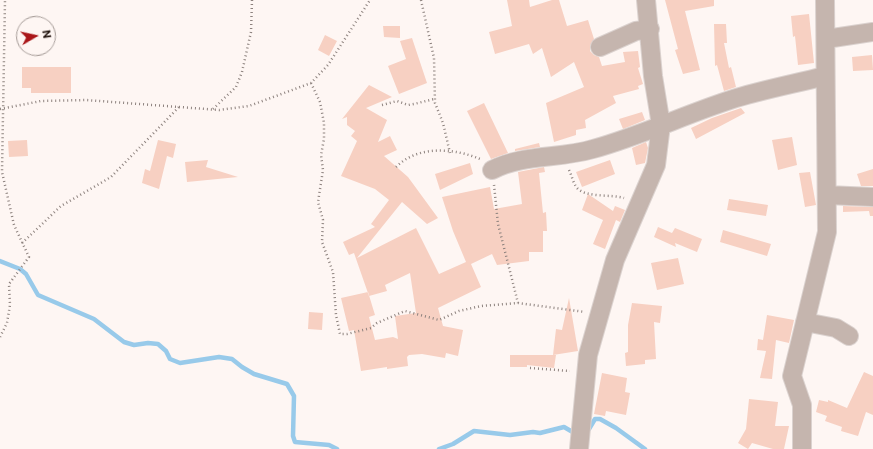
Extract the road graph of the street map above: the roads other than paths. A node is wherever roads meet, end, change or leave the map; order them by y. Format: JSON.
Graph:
{"nodes":[{"id":1,"x":646,"y":0,"type":"edge"},
{"id":2,"x":825,"y":0,"type":"edge"},
{"id":3,"x":650,"y":29,"type":"junction"},
{"id":4,"x":873,"y":32,"type":"edge"},
{"id":5,"x":826,"y":39,"type":"junction"},
{"id":6,"x":600,"y":47,"type":"dead end"},
{"id":7,"x":825,"y":76,"type":"junction"},
{"id":8,"x":661,"y":125,"type":"junction"},
{"id":9,"x":492,"y":170,"type":"road end"},
{"id":10,"x":827,"y":195,"type":"junction"},
{"id":11,"x":873,"y":197,"type":"edge"},
{"id":12,"x":805,"y":322,"type":"junction"},
{"id":13,"x":849,"y":336,"type":"dead end"},
{"id":14,"x":579,"y":449,"type":"edge"},
{"id":15,"x":802,"y":449,"type":"edge"}],
"edges":[{"from":1,"to":3,"type":"street"},
{"from":2,"to":5,"type":"street"},
{"from":3,"to":6,"type":"street"},
{"from":3,"to":8,"type":"street"},
{"from":4,"to":5,"type":"street"},
{"from":5,"to":7,"type":"street"},
{"from":7,"to":8,"type":"street"},
{"from":7,"to":10,"type":"street"},
{"from":8,"to":9,"type":"street"},
{"from":8,"to":14,"type":"street"},
{"from":10,"to":11,"type":"street"},
{"from":10,"to":12,"type":"street"},
{"from":12,"to":13,"type":"street"},
{"from":12,"to":15,"type":"street"}]}
